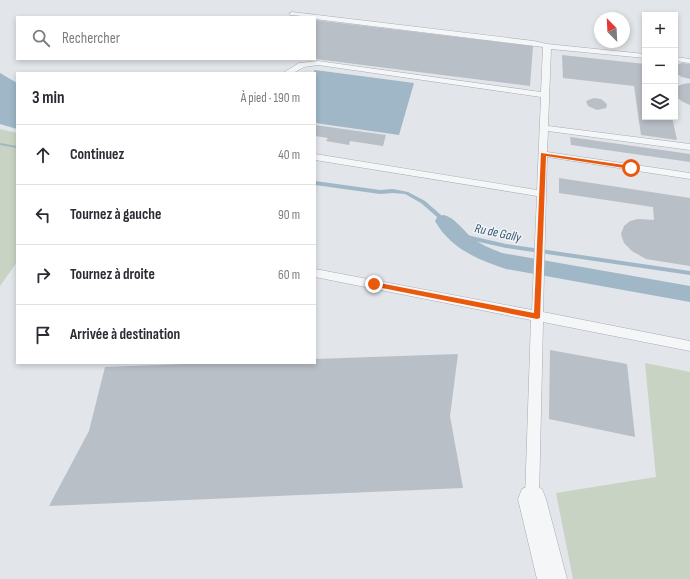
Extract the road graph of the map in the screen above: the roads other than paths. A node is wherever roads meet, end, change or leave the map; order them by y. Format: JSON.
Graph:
{"nodes":[{"id":1,"x":292,"y":14,"type":"dead end"},
{"id":2,"x":309,"y":16,"type":"edge"},
{"id":3,"x":316,"y":17,"type":"edge"},
{"id":4,"x":547,"y":46,"type":"junction"},
{"id":5,"x":642,"y":56,"type":"edge"},
{"id":6,"x":678,"y":59,"type":"edge"},
{"id":7,"x":690,"y":61,"type":"edge"},
{"id":8,"x":289,"y":72,"type":"edge"},
{"id":9,"x":545,"y":95,"type":"junction"},
{"id":10,"x":544,"y":128,"type":"junction"},
{"id":11,"x":690,"y":147,"type":"edge"},
{"id":12,"x":543,"y":154,"type":"junction"},
{"id":13,"x":316,"y":157,"type":"edge"},
{"id":14,"x":690,"y":176,"type":"edge"},
{"id":15,"x":542,"y":194,"type":"junction"},
{"id":16,"x":316,"y":273,"type":"edge"},
{"id":17,"x":537,"y":316,"type":"junction"},
{"id":18,"x":690,"y":346,"type":"edge"},
{"id":19,"x":532,"y":498,"type":"joint"},
{"id":20,"x":552,"y":579,"type":"edge"}],
"edges":[{"from":1,"to":2,"type":"lane"},
{"from":3,"to":4,"type":"lane"},
{"from":4,"to":5,"type":"lane"},
{"from":4,"to":9,"type":"lane"},
{"from":6,"to":7,"type":"lane"},
{"from":8,"to":9,"type":"lane"},
{"from":9,"to":10,"type":"lane"},
{"from":10,"to":11,"type":"lane"},
{"from":10,"to":12,"type":"lane"},
{"from":12,"to":14,"type":"lane"},
{"from":12,"to":15,"type":"lane"},
{"from":13,"to":15,"type":"lane"},
{"from":15,"to":17,"type":"lane"},
{"from":16,"to":17,"type":"lane"},
{"from":17,"to":18,"type":"lane"},
{"from":17,"to":19,"type":"lane"},
{"from":19,"to":20,"type":"street"}]}
